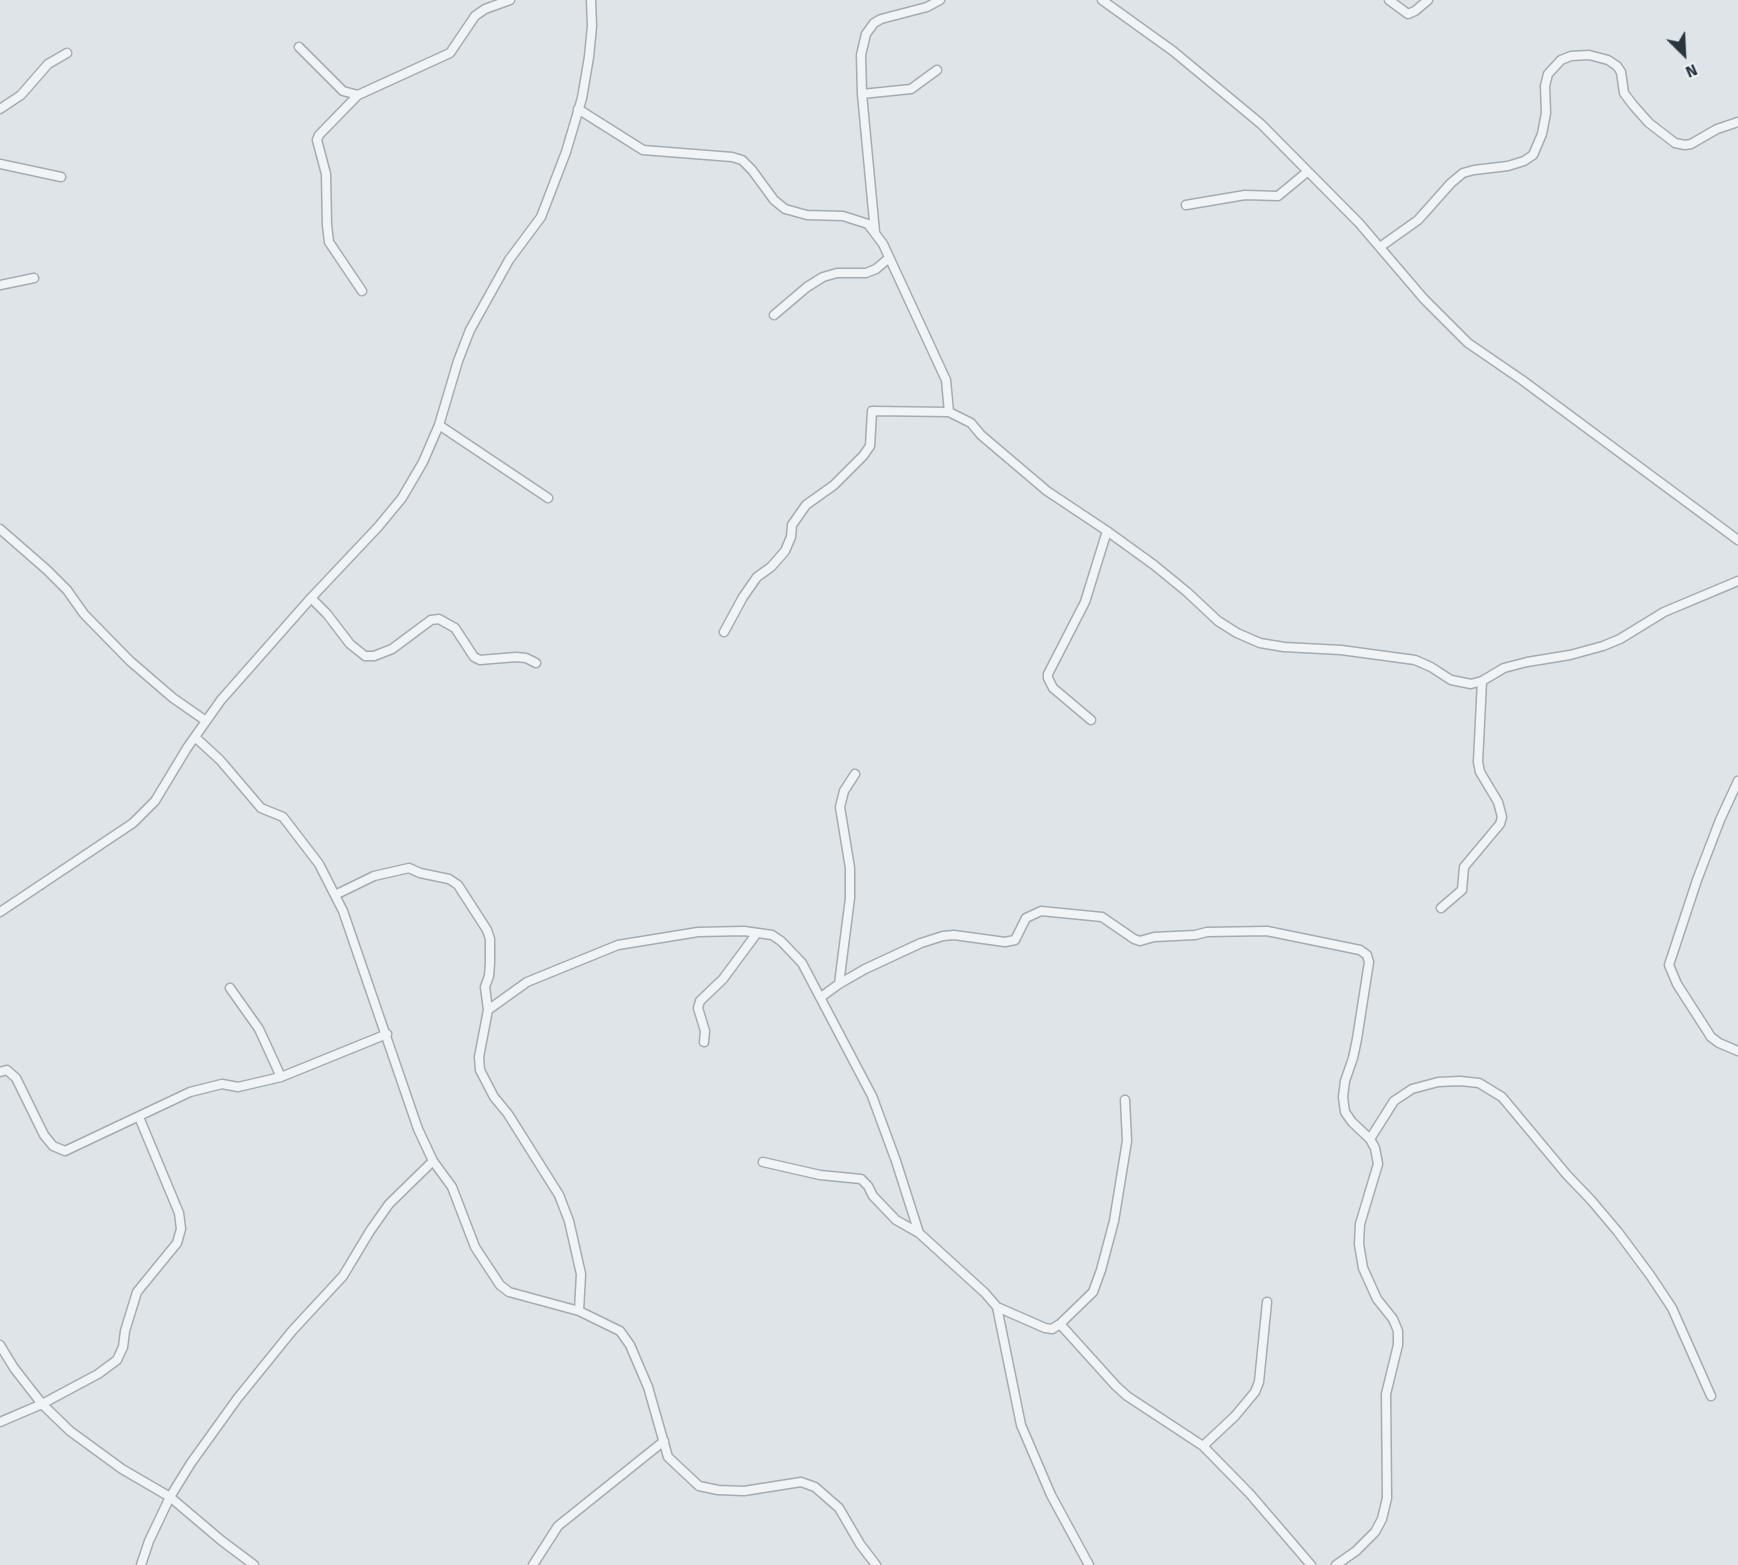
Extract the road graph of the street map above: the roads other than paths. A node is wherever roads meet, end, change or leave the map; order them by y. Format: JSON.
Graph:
{"nodes":[{"id":1,"x":510,"y":0,"type":"edge"},
{"id":2,"x":591,"y":0,"type":"edge"},
{"id":3,"x":940,"y":0,"type":"edge"},
{"id":4,"x":1102,"y":0,"type":"edge"},
{"id":5,"x":1389,"y":0,"type":"edge"},
{"id":6,"x":1428,"y":0,"type":"edge"},
{"id":7,"x":300,"y":47,"type":"dead end"},
{"id":8,"x":67,"y":53,"type":"dead end"},
{"id":9,"x":937,"y":70,"type":"dead end"},
{"id":10,"x":358,"y":94,"type":"junction"},
{"id":11,"x":861,"y":94,"type":"junction"},
{"id":12,"x":0,"y":109,"type":"edge"},
{"id":13,"x":578,"y":109,"type":"junction"},
{"id":14,"x":1738,"y":122,"type":"edge"},
{"id":15,"x":0,"y":164,"type":"edge"},
{"id":16,"x":1307,"y":172,"type":"junction"},
{"id":17,"x":61,"y":177,"type":"dead end"},
{"id":18,"x":1186,"y":205,"type":"dead end"},
{"id":19,"x":875,"y":232,"type":"junction"},
{"id":20,"x":1380,"y":247,"type":"junction"},
{"id":21,"x":889,"y":258,"type":"junction"},
{"id":22,"x":34,"y":278,"type":"dead end"},
{"id":23,"x":0,"y":285,"type":"edge"},
{"id":24,"x":362,"y":291,"type":"dead end"},
{"id":25,"x":774,"y":315,"type":"dead end"},
{"id":26,"x":949,"y":412,"type":"junction"},
{"id":27,"x":439,"y":425,"type":"junction"},
{"id":28,"x":548,"y":498,"type":"dead end"},
{"id":29,"x":0,"y":529,"type":"edge"},
{"id":30,"x":1107,"y":531,"type":"junction"},
{"id":31,"x":1738,"y":540,"type":"edge"},
{"id":32,"x":1738,"y":581,"type":"edge"},
{"id":33,"x":311,"y":598,"type":"junction"},
{"id":34,"x":724,"y":632,"type":"dead end"},
{"id":35,"x":536,"y":663,"type":"dead end"},
{"id":36,"x":1482,"y":681,"type":"junction"},
{"id":37,"x":1091,"y":720,"type":"dead end"},
{"id":38,"x":206,"y":721,"type":"junction"},
{"id":39,"x":195,"y":737,"type":"junction"},
{"id":40,"x":855,"y":774,"type":"dead end"},
{"id":41,"x":1738,"y":781,"type":"edge"},
{"id":42,"x":335,"y":895,"type":"junction"},
{"id":43,"x":1441,"y":908,"type":"dead end"},
{"id":44,"x":0,"y":912,"type":"edge"},
{"id":45,"x":757,"y":933,"type":"junction"},
{"id":46,"x":839,"y":984,"type":"junction"},
{"id":47,"x":230,"y":988,"type":"dead end"},
{"id":48,"x":821,"y":997,"type":"junction"},
{"id":49,"x":488,"y":1011,"type":"junction"},
{"id":50,"x":387,"y":1034,"type":"junction"},
{"id":51,"x":704,"y":1042,"type":"dead end"},
{"id":52,"x":1738,"y":1051,"type":"edge"},
{"id":53,"x":0,"y":1072,"type":"edge"},
{"id":54,"x":282,"y":1077,"type":"junction"},
{"id":55,"x":1125,"y":1100,"type":"dead end"},
{"id":56,"x":139,"y":1117,"type":"junction"},
{"id":57,"x":1370,"y":1139,"type":"junction"},
{"id":58,"x":432,"y":1161,"type":"junction"},
{"id":59,"x":763,"y":1162,"type":"dead end"},
{"id":60,"x":919,"y":1233,"type":"junction"},
{"id":61,"x":1267,"y":1302,"type":"dead end"},
{"id":62,"x":997,"y":1307,"type":"junction"},
{"id":63,"x":579,"y":1311,"type":"junction"},
{"id":64,"x":1060,"y":1324,"type":"junction"},
{"id":65,"x":0,"y":1345,"type":"edge"},
{"id":66,"x":1711,"y":1396,"type":"dead end"},
{"id":67,"x":42,"y":1404,"type":"junction"},
{"id":68,"x":0,"y":1422,"type":"edge"},
{"id":69,"x":664,"y":1441,"type":"junction"},
{"id":70,"x":1203,"y":1446,"type":"junction"},
{"id":71,"x":170,"y":1497,"type":"junction"},
{"id":72,"x":141,"y":1565,"type":"edge"},
{"id":73,"x":254,"y":1565,"type":"edge"},
{"id":74,"x":533,"y":1565,"type":"edge"},
{"id":75,"x":876,"y":1565,"type":"edge"},
{"id":76,"x":1089,"y":1565,"type":"edge"},
{"id":77,"x":1311,"y":1565,"type":"edge"},
{"id":78,"x":1336,"y":1565,"type":"edge"}],
"edges":[{"from":1,"to":10,"type":"street"},
{"from":2,"to":13,"type":"street"},
{"from":3,"to":11,"type":"street"},
{"from":4,"to":16,"type":"street"},
{"from":5,"to":6,"type":"street"},
{"from":7,"to":10,"type":"street"},
{"from":8,"to":12,"type":"street"},
{"from":9,"to":11,"type":"street"},
{"from":10,"to":24,"type":"street"},
{"from":11,"to":19,"type":"street"},
{"from":13,"to":19,"type":"street"},
{"from":13,"to":27,"type":"street"},
{"from":14,"to":20,"type":"street"},
{"from":15,"to":17,"type":"street"},
{"from":16,"to":18,"type":"street"},
{"from":16,"to":20,"type":"street"},
{"from":19,"to":21,"type":"street"},
{"from":20,"to":31,"type":"street"},
{"from":21,"to":25,"type":"street"},
{"from":21,"to":26,"type":"street"},
{"from":22,"to":23,"type":"street"},
{"from":26,"to":30,"type":"street"},
{"from":26,"to":34,"type":"street"},
{"from":27,"to":28,"type":"street"},
{"from":27,"to":33,"type":"street"},
{"from":29,"to":38,"type":"street"},
{"from":30,"to":36,"type":"street"},
{"from":30,"to":37,"type":"street"},
{"from":32,"to":36,"type":"street"},
{"from":33,"to":35,"type":"street"},
{"from":33,"to":38,"type":"street"},
{"from":36,"to":43,"type":"street"},
{"from":38,"to":39,"type":"street"},
{"from":39,"to":42,"type":"street"},
{"from":39,"to":44,"type":"street"},
{"from":40,"to":46,"type":"street"},
{"from":41,"to":52,"type":"street"},
{"from":42,"to":49,"type":"street"},
{"from":42,"to":50,"type":"street"},
{"from":45,"to":48,"type":"street"},
{"from":45,"to":49,"type":"street"},
{"from":45,"to":51,"type":"street"},
{"from":46,"to":48,"type":"street"},
{"from":46,"to":57,"type":"street"},
{"from":47,"to":54,"type":"street"},
{"from":48,"to":60,"type":"street"},
{"from":49,"to":63,"type":"street"},
{"from":50,"to":54,"type":"street"},
{"from":50,"to":58,"type":"street"},
{"from":53,"to":56,"type":"street"},
{"from":54,"to":56,"type":"street"},
{"from":55,"to":64,"type":"street"},
{"from":56,"to":67,"type":"street"},
{"from":57,"to":66,"type":"street"},
{"from":57,"to":78,"type":"street"},
{"from":58,"to":63,"type":"street"},
{"from":58,"to":71,"type":"street"},
{"from":59,"to":60,"type":"street"},
{"from":60,"to":62,"type":"street"},
{"from":61,"to":70,"type":"street"},
{"from":62,"to":64,"type":"street"},
{"from":62,"to":76,"type":"street"},
{"from":63,"to":69,"type":"street"},
{"from":64,"to":70,"type":"street"},
{"from":65,"to":67,"type":"street"},
{"from":67,"to":68,"type":"street"},
{"from":67,"to":71,"type":"street"},
{"from":69,"to":74,"type":"street"},
{"from":69,"to":75,"type":"street"},
{"from":70,"to":77,"type":"street"},
{"from":71,"to":72,"type":"street"},
{"from":71,"to":73,"type":"street"}]}
